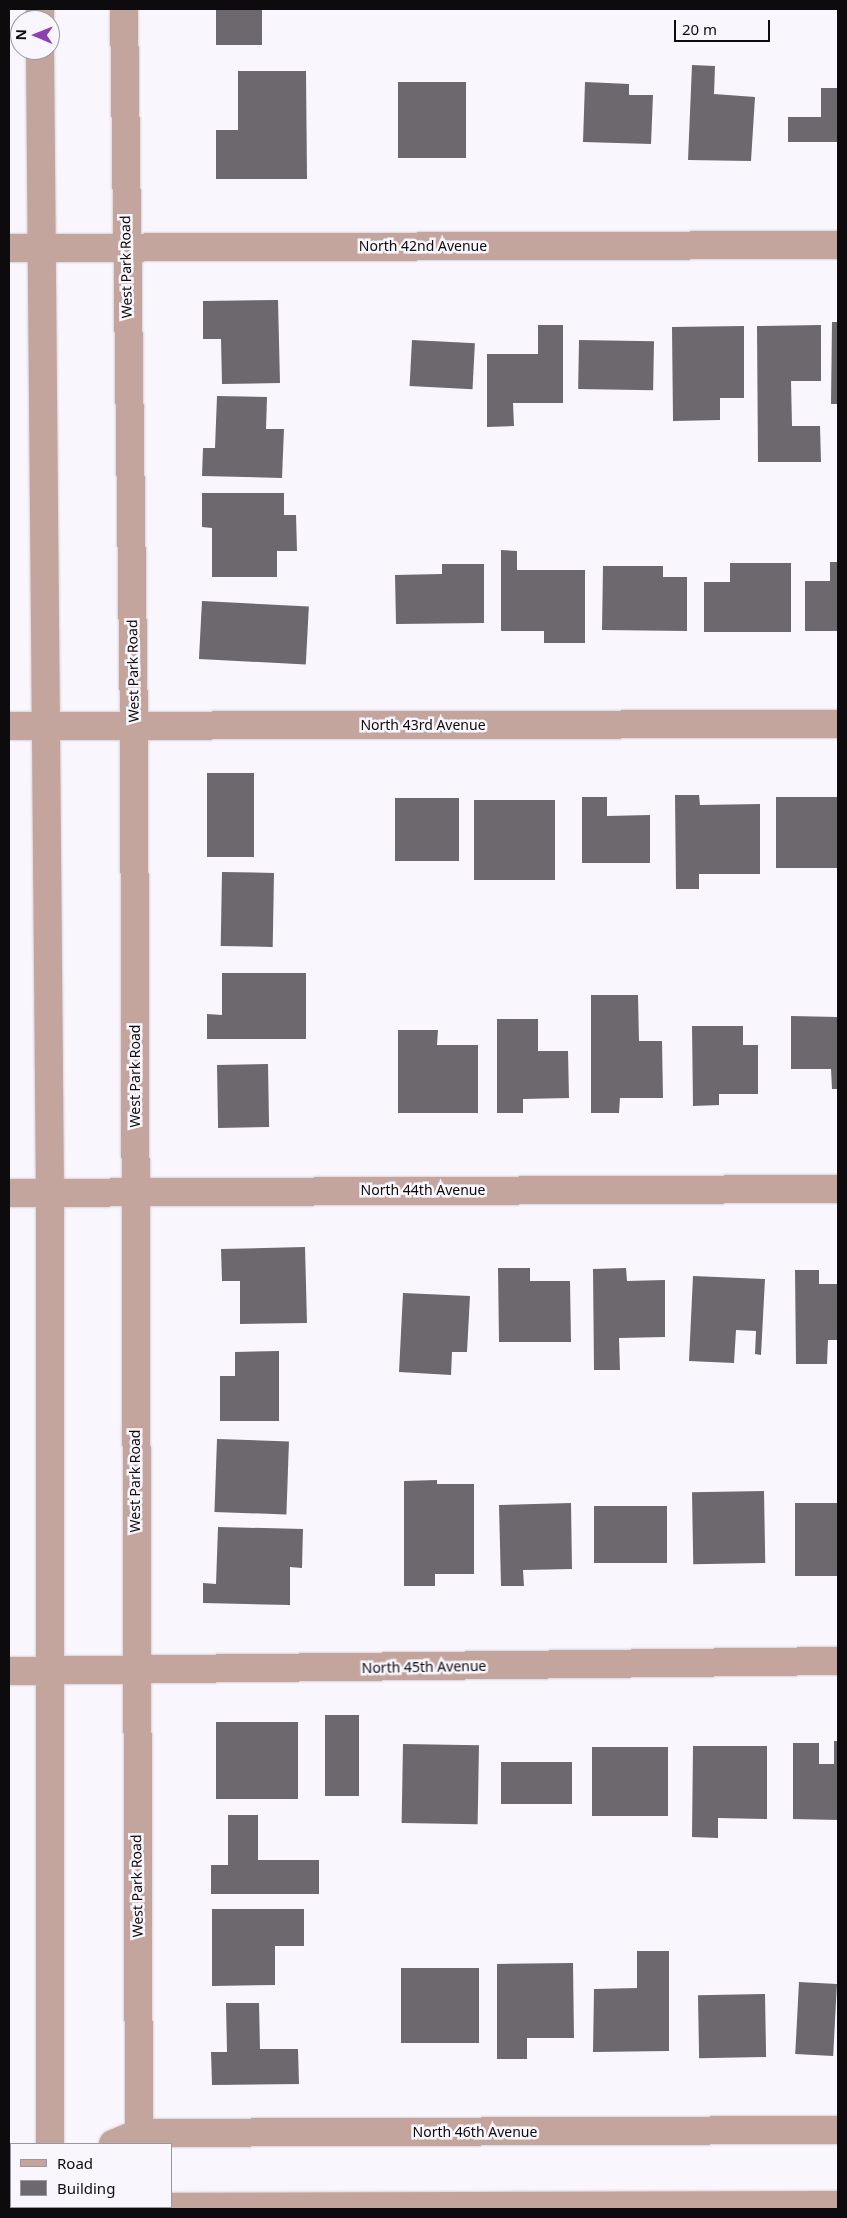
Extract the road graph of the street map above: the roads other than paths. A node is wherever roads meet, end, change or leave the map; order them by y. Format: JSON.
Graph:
{"nodes":[{"id":1,"x":124,"y":9,"type":"edge"},
{"id":2,"x":40,"y":60,"type":"edge"},
{"id":3,"x":838,"y":245,"type":"edge"},
{"id":4,"x":125,"y":246,"type":"junction"},
{"id":5,"x":9,"y":248,"type":"edge"},
{"id":6,"x":43,"y":248,"type":"junction"},
{"id":7,"x":838,"y":724,"type":"edge"},
{"id":8,"x":9,"y":726,"type":"edge"},
{"id":9,"x":44,"y":726,"type":"junction"},
{"id":10,"x":134,"y":726,"type":"junction"},
{"id":11,"x":838,"y":1189,"type":"edge"},
{"id":12,"x":50,"y":1192,"type":"junction"},
{"id":13,"x":135,"y":1192,"type":"junction"},
{"id":14,"x":9,"y":1193,"type":"edge"},
{"id":15,"x":838,"y":1661,"type":"edge"},
{"id":16,"x":9,"y":1671,"type":"edge"},
{"id":17,"x":48,"y":1671,"type":"junction"},
{"id":18,"x":134,"y":1671,"type":"junction"},
{"id":19,"x":838,"y":2130,"type":"edge"},
{"id":20,"x":139,"y":2139,"type":"edge"},
{"id":21,"x":50,"y":2143,"type":"edge"},
{"id":22,"x":118,"y":2143,"type":"edge"},
{"id":23,"x":838,"y":2205,"type":"edge"},
{"id":24,"x":172,"y":2208,"type":"edge"}],
"edges":[{"from":1,"to":4,"type":"street","name":"West Park Road"},
{"from":2,"to":6,"type":"street"},
{"from":3,"to":4,"type":"street","name":"North 42nd Avenue"},
{"from":4,"to":6,"type":"street","name":"North 42nd Avenue"},
{"from":4,"to":10,"type":"street","name":"West Park Road"},
{"from":5,"to":6,"type":"street","name":"North 42nd Avenue"},
{"from":6,"to":9,"type":"street"},
{"from":7,"to":10,"type":"street","name":"North 43rd Avenue"},
{"from":8,"to":9,"type":"street","name":"North 43rd Avenue"},
{"from":9,"to":10,"type":"street","name":"North 43rd Avenue"},
{"from":9,"to":12,"type":"street"},
{"from":10,"to":13,"type":"street","name":"West Park Road"},
{"from":11,"to":13,"type":"street","name":"North 44th Avenue"},
{"from":12,"to":13,"type":"street","name":"North 44th Avenue"},
{"from":12,"to":14,"type":"street","name":"North 44th Avenue"},
{"from":12,"to":17,"type":"street"},
{"from":13,"to":18,"type":"street","name":"West Park Road"},
{"from":15,"to":18,"type":"street","name":"North 45th Avenue"},
{"from":16,"to":17,"type":"street","name":"North 45th Avenue"},
{"from":17,"to":18,"type":"street","name":"North 45th Avenue"},
{"from":17,"to":21,"type":"street"},
{"from":18,"to":20,"type":"street","name":"West Park Road"},
{"from":19,"to":20,"type":"street","name":"North 46th Avenue"},
{"from":20,"to":22,"type":"street","name":"North 46th Avenue"},
{"from":23,"to":24,"type":"street"}]}
